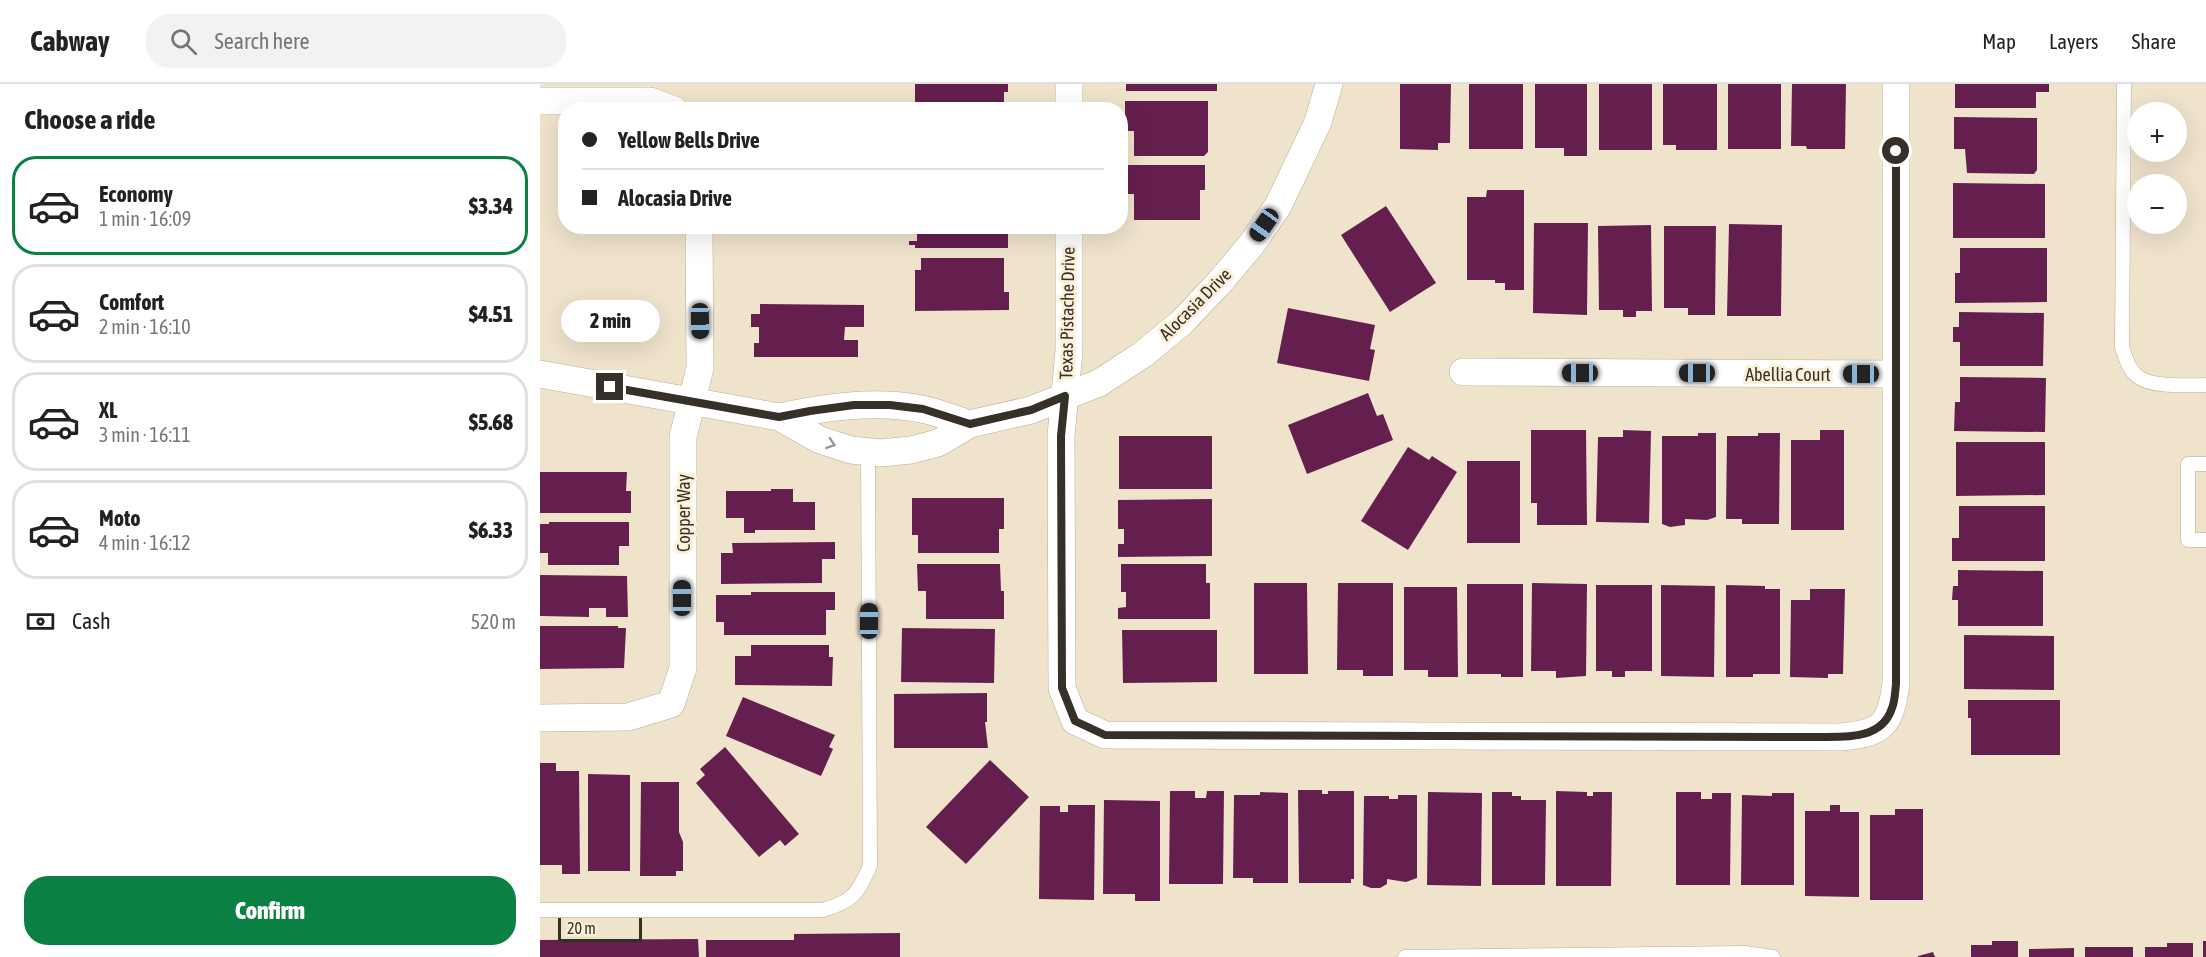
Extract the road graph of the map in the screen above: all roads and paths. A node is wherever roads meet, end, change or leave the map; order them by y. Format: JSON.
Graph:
{"nodes":[{"id":1,"x":1069,"y":84,"type":"edge"},
{"id":2,"x":1329,"y":84,"type":"edge"},
{"id":3,"x":1896,"y":84,"type":"edge"},
{"id":4,"x":2124,"y":84,"type":"edge"},
{"id":5,"x":540,"y":101,"type":"edge"},
{"id":6,"x":655,"y":102,"type":"edge"},
{"id":7,"x":1069,"y":102,"type":"edge"},
{"id":8,"x":699,"y":234,"type":"edge"},
{"id":9,"x":1069,"y":234,"type":"edge"},
{"id":10,"x":1463,"y":372,"type":"dead end"},
{"id":11,"x":540,"y":374,"type":"edge"},
{"id":12,"x":1896,"y":374,"type":"junction"},
{"id":13,"x":2206,"y":385,"type":"edge"},
{"id":14,"x":1065,"y":396,"type":"junction"},
{"id":15,"x":692,"y":402,"type":"junction"},
{"id":16,"x":779,"y":417,"type":"junction"},
{"id":17,"x":970,"y":424,"type":"junction"},
{"id":18,"x":868,"y":452,"type":"junction"},
{"id":19,"x":2206,"y":464,"type":"edge"},
{"id":20,"x":2206,"y":540,"type":"edge"},
{"id":21,"x":540,"y":718,"type":"edge"},
{"id":22,"x":540,"y":910,"type":"edge"},
{"id":23,"x":1405,"y":957,"type":"edge"},
{"id":24,"x":1773,"y":957,"type":"edge"}],
"edges":[{"from":1,"to":7,"type":"street"},
{"from":2,"to":14,"type":"street","name":"Alocasia Drive"},
{"from":3,"to":12,"type":"street"},
{"from":4,"to":13,"type":"lane"},
{"from":5,"to":6,"type":"street"},
{"from":8,"to":15,"type":"street","name":"Copper Way"},
{"from":9,"to":14,"type":"street","name":"Texas Pistache Drive"},
{"from":10,"to":12,"type":"street","name":"Abellia Court"},
{"from":11,"to":15,"type":"street","name":"Alocasia Drive"},
{"from":12,"to":14,"type":"street","name":"Texas Pistache Drive"},
{"from":14,"to":17,"type":"street","name":"Alocasia Drive"},
{"from":15,"to":16,"type":"street","name":"Alocasia Drive"},
{"from":15,"to":21,"type":"street","name":"Copper Way"},
{"from":16,"to":17,"type":"street","name":"Alocasia Drive"},
{"from":16,"to":18,"type":"street","name":"Alocasia Drive","one_way":true},
{"from":17,"to":18,"type":"street","name":"Alocasia Drive"},
{"from":18,"to":22,"type":"lane"},
{"from":19,"to":20,"type":"lane"},
{"from":23,"to":24,"type":"lane"}]}
